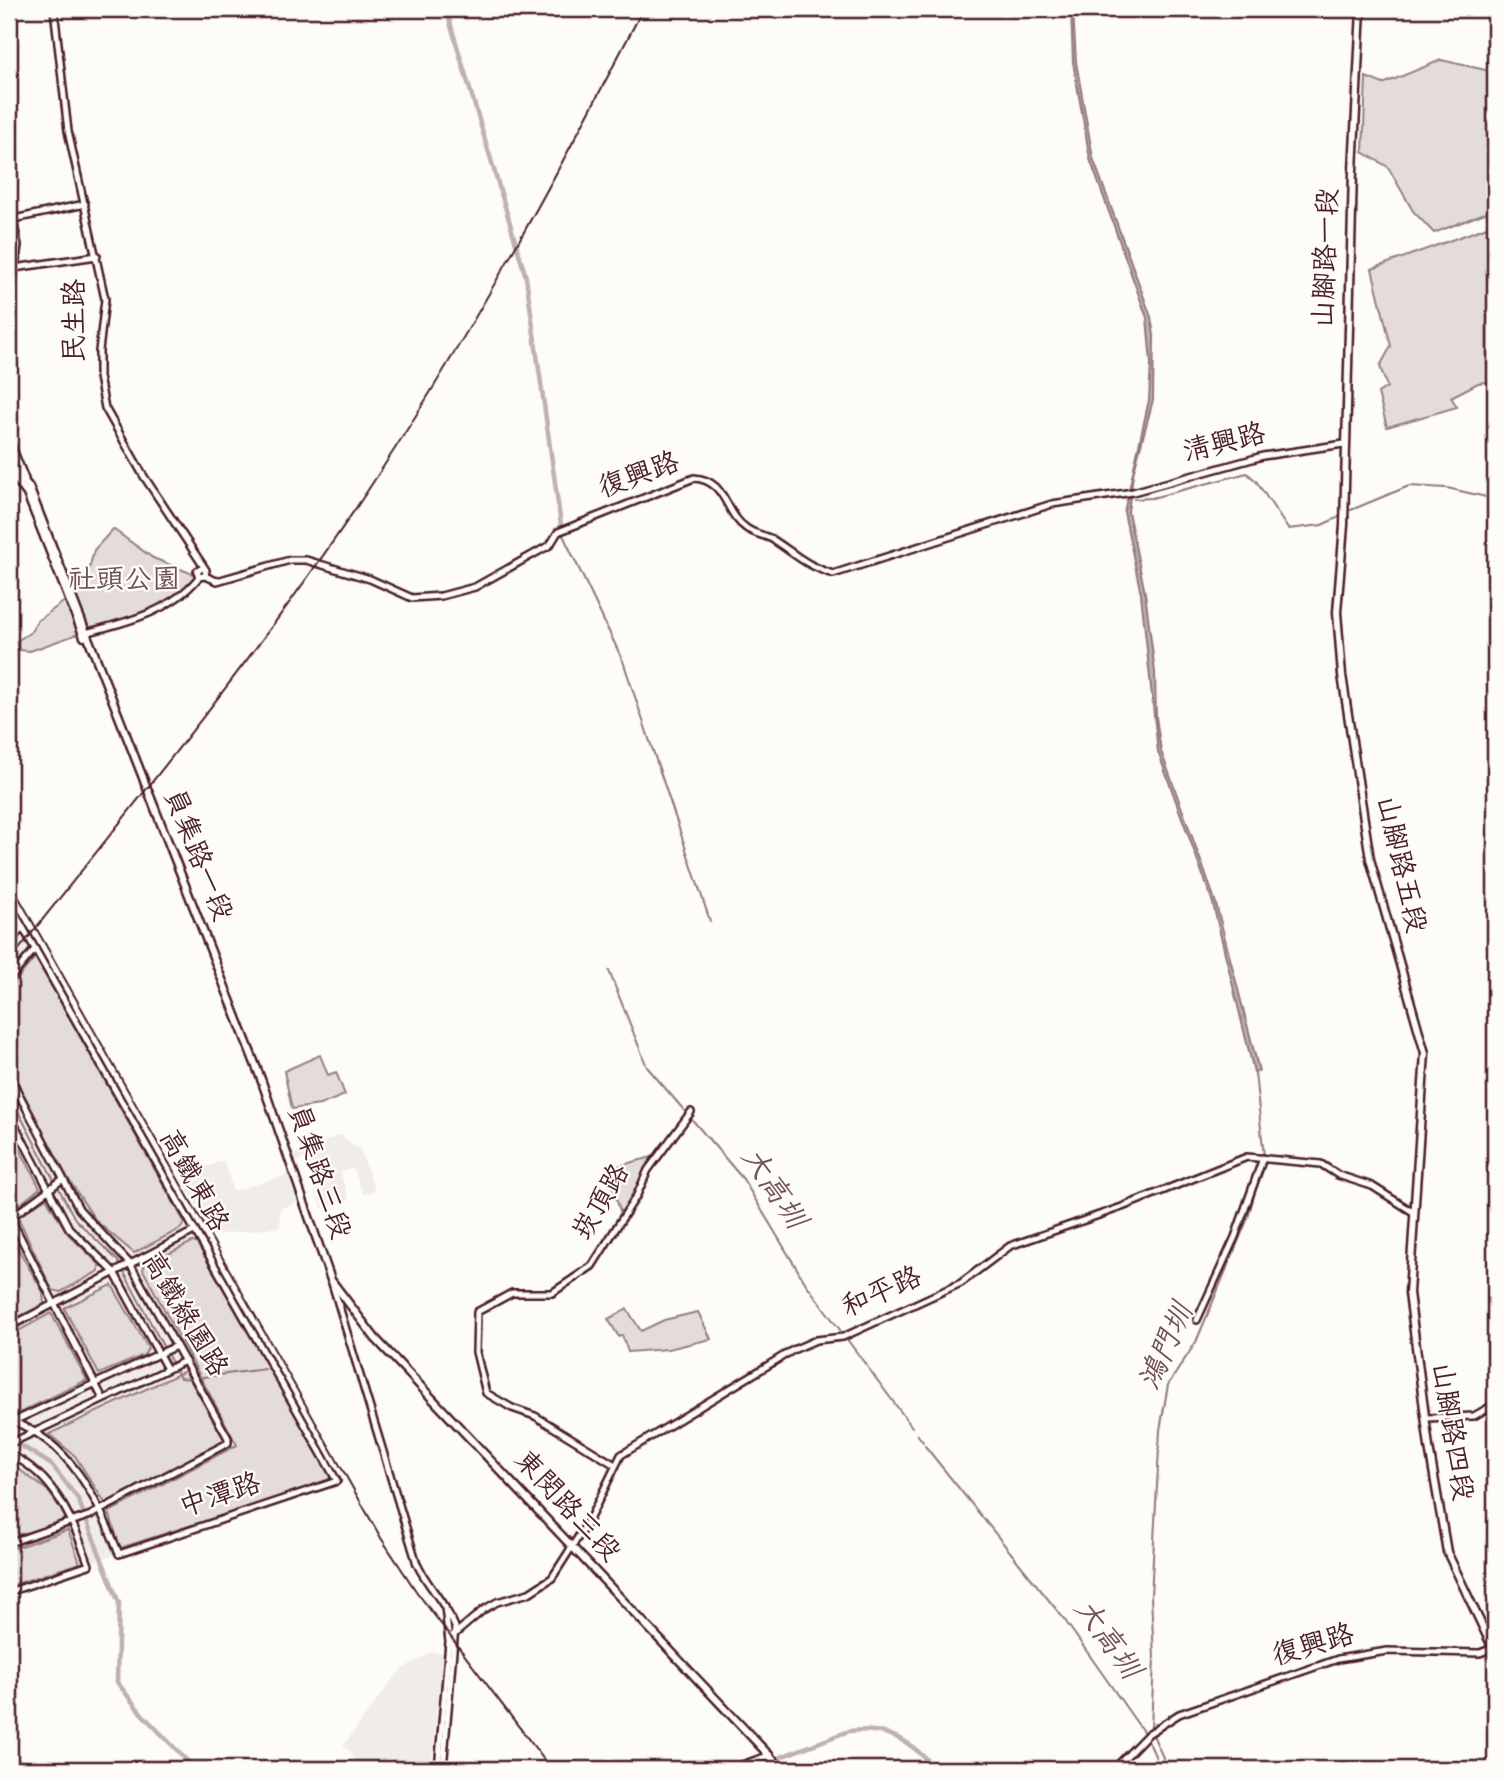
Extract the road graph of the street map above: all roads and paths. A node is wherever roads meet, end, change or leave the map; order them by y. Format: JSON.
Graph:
{"nodes":[{"id":1,"x":54,"y":9,"type":"edge"},
{"id":2,"x":1361,"y":9,"type":"edge"},
{"id":3,"x":9,"y":199,"type":"edge"},
{"id":4,"x":85,"y":204,"type":"junction"},
{"id":5,"x":11,"y":220,"type":"edge"},
{"id":6,"x":97,"y":256,"type":"junction"},
{"id":7,"x":15,"y":268,"type":"junction"},
{"id":8,"x":9,"y":314,"type":"edge"},
{"id":9,"x":9,"y":439,"type":"edge"},
{"id":10,"x":1344,"y":444,"type":"junction"},
{"id":11,"x":9,"y":462,"type":"edge"},
{"id":12,"x":9,"y":470,"type":"edge"},
{"id":13,"x":28,"y":491,"type":"junction"},
{"id":14,"x":1117,"y":495,"type":"joint"},
{"id":15,"x":1344,"y":509,"type":"joint"},
{"id":16,"x":202,"y":576,"type":"junction"},
{"id":17,"x":84,"y":633,"type":"junction"},
{"id":18,"x":9,"y":903,"type":"edge"},
{"id":19,"x":22,"y":927,"type":"junction"},
{"id":20,"x":9,"y":944,"type":"edge"},
{"id":21,"x":35,"y":949,"type":"junction"},
{"id":22,"x":9,"y":980,"type":"edge"},
{"id":23,"x":9,"y":1075,"type":"edge"},
{"id":24,"x":261,"y":1079,"type":"joint"},
{"id":25,"x":10,"y":1083,"type":"edge"},
{"id":26,"x":691,"y":1112,"type":"dead end"},
{"id":27,"x":9,"y":1114,"type":"edge"},
{"id":28,"x":1264,"y":1158,"type":"junction"},
{"id":29,"x":63,"y":1179,"type":"junction"},
{"id":30,"x":48,"y":1189,"type":"junction"},
{"id":31,"x":1413,"y":1212,"type":"junction"},
{"id":32,"x":9,"y":1217,"type":"edge"},
{"id":33,"x":194,"y":1231,"type":"junction"},
{"id":34,"x":130,"y":1264,"type":"junction"},
{"id":35,"x":114,"y":1272,"type":"junction"},
{"id":36,"x":331,"y":1280,"type":"junction"},
{"id":37,"x":54,"y":1304,"type":"junction"},
{"id":38,"x":1197,"y":1320,"type":"dead end"},
{"id":39,"x":9,"y":1328,"type":"edge"},
{"id":40,"x":176,"y":1346,"type":"junction"},
{"id":41,"x":159,"y":1353,"type":"junction"},
{"id":42,"x":185,"y":1362,"type":"junction"},
{"id":43,"x":167,"y":1369,"type":"junction"},
{"id":44,"x":95,"y":1383,"type":"junction"},
{"id":45,"x":103,"y":1399,"type":"junction"},
{"id":46,"x":1495,"y":1404,"type":"edge"},
{"id":47,"x":1427,"y":1418,"type":"junction"},
{"id":48,"x":10,"y":1422,"type":"edge"},
{"id":49,"x":35,"y":1432,"type":"junction"},
{"id":50,"x":9,"y":1444,"type":"edge"},
{"id":51,"x":9,"y":1454,"type":"edge"},
{"id":52,"x":615,"y":1465,"type":"junction"},
{"id":53,"x":337,"y":1482,"type":"joint"},
{"id":54,"x":102,"y":1509,"type":"junction"},
{"id":55,"x":72,"y":1521,"type":"junction"},
{"id":56,"x":9,"y":1543,"type":"edge"},
{"id":57,"x":572,"y":1547,"type":"junction"},
{"id":58,"x":9,"y":1592,"type":"edge"},
{"id":59,"x":445,"y":1607,"type":"junction"},
{"id":60,"x":454,"y":1633,"type":"junction"},
{"id":61,"x":449,"y":1641,"type":"junction"},
{"id":62,"x":1494,"y":1650,"type":"edge"},
{"id":63,"x":773,"y":1759,"type":"junction"},
{"id":64,"x":440,"y":1769,"type":"edge"},
{"id":65,"x":731,"y":1769,"type":"edge"},
{"id":66,"x":758,"y":1769,"type":"edge"},
{"id":67,"x":782,"y":1769,"type":"edge"},
{"id":68,"x":1114,"y":1769,"type":"edge"}],
"edges":[{"from":1,"to":4,"type":"street","name":"民生路"},
{"from":2,"to":10,"type":"main road","name":"山腳路一段"},
{"from":3,"to":5,"type":"street"},
{"from":4,"to":5,"type":"street"},
{"from":4,"to":6,"type":"street","name":"民生路"},
{"from":5,"to":7,"type":"street"},
{"from":6,"to":7,"type":"street"},
{"from":6,"to":16,"type":"street","name":"民生路"},
{"from":7,"to":8,"type":"street"},
{"from":9,"to":13,"type":"street","name":"員集路一段"},
{"from":10,"to":14,"type":"street","name":"清興路"},
{"from":10,"to":15,"type":"main road","name":"山腳路一段"},
{"from":11,"to":13,"type":"main road"},
{"from":12,"to":13,"type":"main road"},
{"from":13,"to":17,"type":"main road","name":"員集路一段"},
{"from":14,"to":16,"type":"street","name":"復興路"},
{"from":15,"to":31,"type":"main road","name":"山腳路五段"},
{"from":16,"to":17,"type":"street"},
{"from":17,"to":24,"type":"main road","name":"員集路一段"},
{"from":18,"to":19,"type":"street","name":"高鐵東路"},
{"from":19,"to":20,"type":"street"},
{"from":19,"to":21,"type":"street","name":"高鐵東路"},
{"from":21,"to":22,"type":"street"},
{"from":21,"to":33,"type":"street","name":"高鐵東路"},
{"from":23,"to":25,"type":"street","name":"高鐵綠園路"},
{"from":24,"to":36,"type":"main road","name":"員集路三段"},
{"from":25,"to":29,"type":"street","name":"高鐵綠園路"},
{"from":26,"to":52,"type":"street","name":"崁頂路"},
{"from":27,"to":30,"type":"street","name":"高鐵綠園路"},
{"from":28,"to":31,"type":"street","name":"和平路"},
{"from":28,"to":38,"type":"street"},
{"from":28,"to":52,"type":"street","name":"和平路"},
{"from":29,"to":30,"type":"street"},
{"from":29,"to":34,"type":"street","name":"高鐵綠園路"},
{"from":30,"to":32,"type":"street"},
{"from":30,"to":35,"type":"street","name":"高鐵綠園路"},
{"from":31,"to":47,"type":"main road","name":"山腳路四段"},
{"from":32,"to":37,"type":"street"},
{"from":33,"to":34,"type":"street"},
{"from":33,"to":53,"type":"street","name":"高鐵東路"},
{"from":34,"to":35,"type":"street"},
{"from":34,"to":40,"type":"street","name":"高鐵綠園路"},
{"from":35,"to":37,"type":"street"},
{"from":35,"to":41,"type":"street","name":"高鐵綠園路"},
{"from":36,"to":57,"type":"main road","name":"東閔路三段"},
{"from":36,"to":59,"type":"street"},
{"from":37,"to":39,"type":"street"},
{"from":37,"to":44,"type":"street"},
{"from":40,"to":41,"type":"street"},
{"from":40,"to":42,"type":"street","name":"高鐵綠園路"},
{"from":41,"to":43,"type":"street","name":"高鐵綠園路"},
{"from":41,"to":44,"type":"street"},
{"from":42,"to":43,"type":"street"},
{"from":42,"to":54,"type":"street","name":"高鐵綠園路"},
{"from":43,"to":45,"type":"street"},
{"from":44,"to":45,"type":"street"},
{"from":44,"to":48,"type":"street"},
{"from":45,"to":49,"type":"street"},
{"from":46,"to":47,"type":"street"},
{"from":47,"to":62,"type":"main road","name":"山腳路四段"},
{"from":48,"to":49,"type":"street"},
{"from":49,"to":50,"type":"street"},
{"from":49,"to":54,"type":"street"},
{"from":51,"to":55,"type":"street"},
{"from":52,"to":57,"type":"street","name":"和平路"},
{"from":53,"to":54,"type":"street","name":"中潭路"},
{"from":54,"to":55,"type":"street"},
{"from":55,"to":56,"type":"street"},
{"from":55,"to":58,"type":"street"},
{"from":57,"to":60,"type":"street","name":"和平路"},
{"from":57,"to":63,"type":"main road","name":"東閔路三段"},
{"from":59,"to":60,"type":"street"},
{"from":59,"to":61,"type":"street"},
{"from":60,"to":61,"type":"street","name":"和平路"},
{"from":60,"to":64,"type":"street"},
{"from":61,"to":64,"type":"street"},
{"from":62,"to":68,"type":"street","name":"復興路"},
{"from":63,"to":65,"type":"street"},
{"from":63,"to":66,"type":"street"},
{"from":63,"to":67,"type":"main road","name":"東閔路三段"}]}
